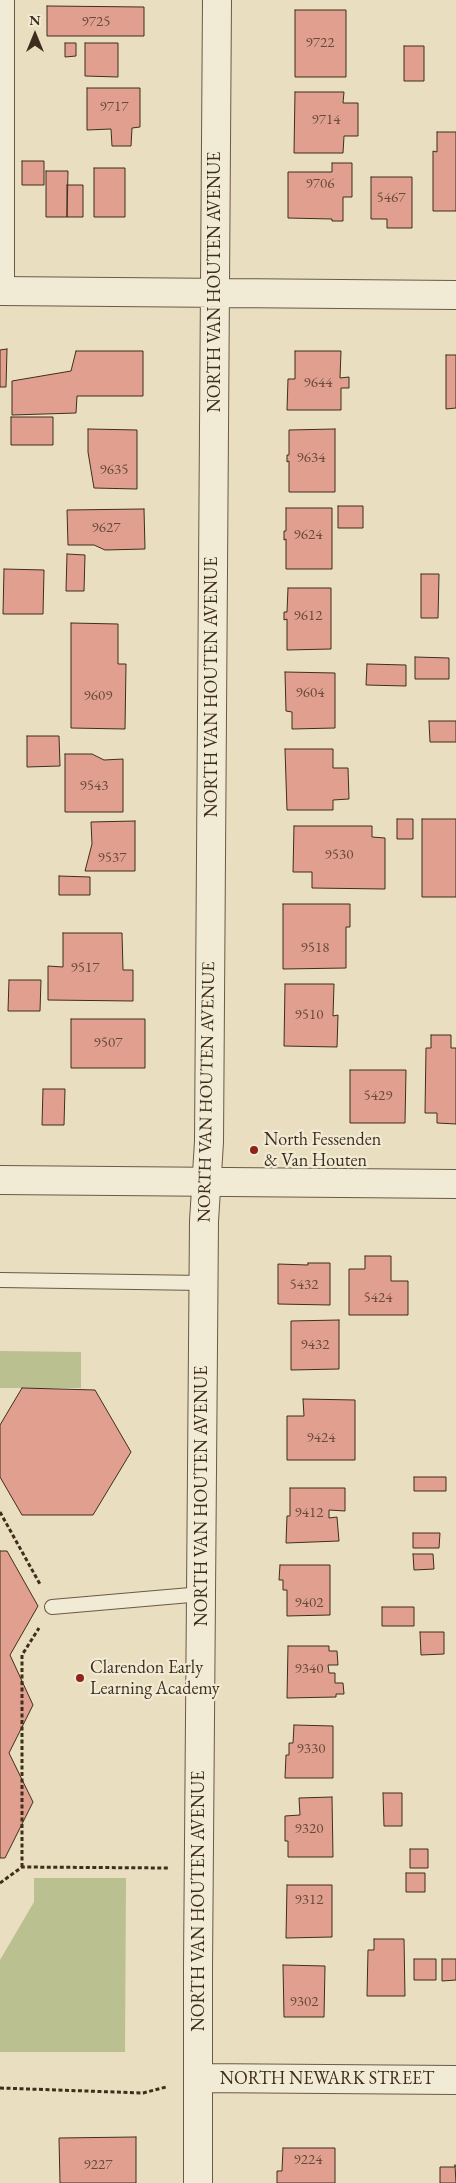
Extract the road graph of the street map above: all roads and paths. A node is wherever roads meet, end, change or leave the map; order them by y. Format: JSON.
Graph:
{"nodes":[{"id":1,"x":7,"y":0,"type":"edge"},
{"id":2,"x":217,"y":0,"type":"edge"},
{"id":3,"x":4,"y":291,"type":"edge"},
{"id":4,"x":215,"y":294,"type":"junction"},
{"id":5,"x":456,"y":294,"type":"edge"},
{"id":6,"x":0,"y":1180,"type":"edge"},
{"id":7,"x":207,"y":1181,"type":"junction"},
{"id":8,"x":456,"y":1184,"type":"edge"},
{"id":9,"x":0,"y":1280,"type":"edge"},
{"id":10,"x":204,"y":1282,"type":"junction"},
{"id":11,"x":0,"y":1512,"type":"edge"},
{"id":12,"x":202,"y":1594,"type":"junction"},
{"id":13,"x":52,"y":1607,"type":"junction"},
{"id":14,"x":22,"y":1867,"type":"junction"},
{"id":15,"x":199,"y":1868,"type":"junction"},
{"id":16,"x":0,"y":1883,"type":"edge"},
{"id":17,"x":198,"y":2078,"type":"junction"},
{"id":18,"x":456,"y":2080,"type":"edge"},
{"id":19,"x":0,"y":2088,"type":"edge"},
{"id":20,"x":198,"y":2183,"type":"edge"}],
"edges":[{"from":1,"to":3,"type":"lane"},
{"from":2,"to":4,"type":"street","name":"NORTH VAN HOUTEN AVENUE"},
{"from":3,"to":4,"type":"street"},
{"from":4,"to":5,"type":"street"},
{"from":4,"to":7,"type":"street","name":"NORTH VAN HOUTEN AVENUE"},
{"from":6,"to":7,"type":"street"},
{"from":7,"to":8,"type":"street"},
{"from":7,"to":10,"type":"street","name":"NORTH VAN HOUTEN AVENUE"},
{"from":9,"to":10,"type":"lane"},
{"from":10,"to":12,"type":"street","name":"NORTH VAN HOUTEN AVENUE"},
{"from":11,"to":13,"type":"path"},
{"from":12,"to":13,"type":"lane"},
{"from":12,"to":15,"type":"street","name":"NORTH VAN HOUTEN AVENUE"},
{"from":13,"to":14,"type":"path"},
{"from":14,"to":15,"type":"path"},
{"from":14,"to":16,"type":"path"},
{"from":15,"to":17,"type":"street","name":"NORTH VAN HOUTEN AVENUE"},
{"from":17,"to":18,"type":"street","name":"NORTH NEWARK STREET"},
{"from":17,"to":19,"type":"path"},
{"from":17,"to":20,"type":"street","name":"NORTH VAN HOUTEN AVENUE"}]}
